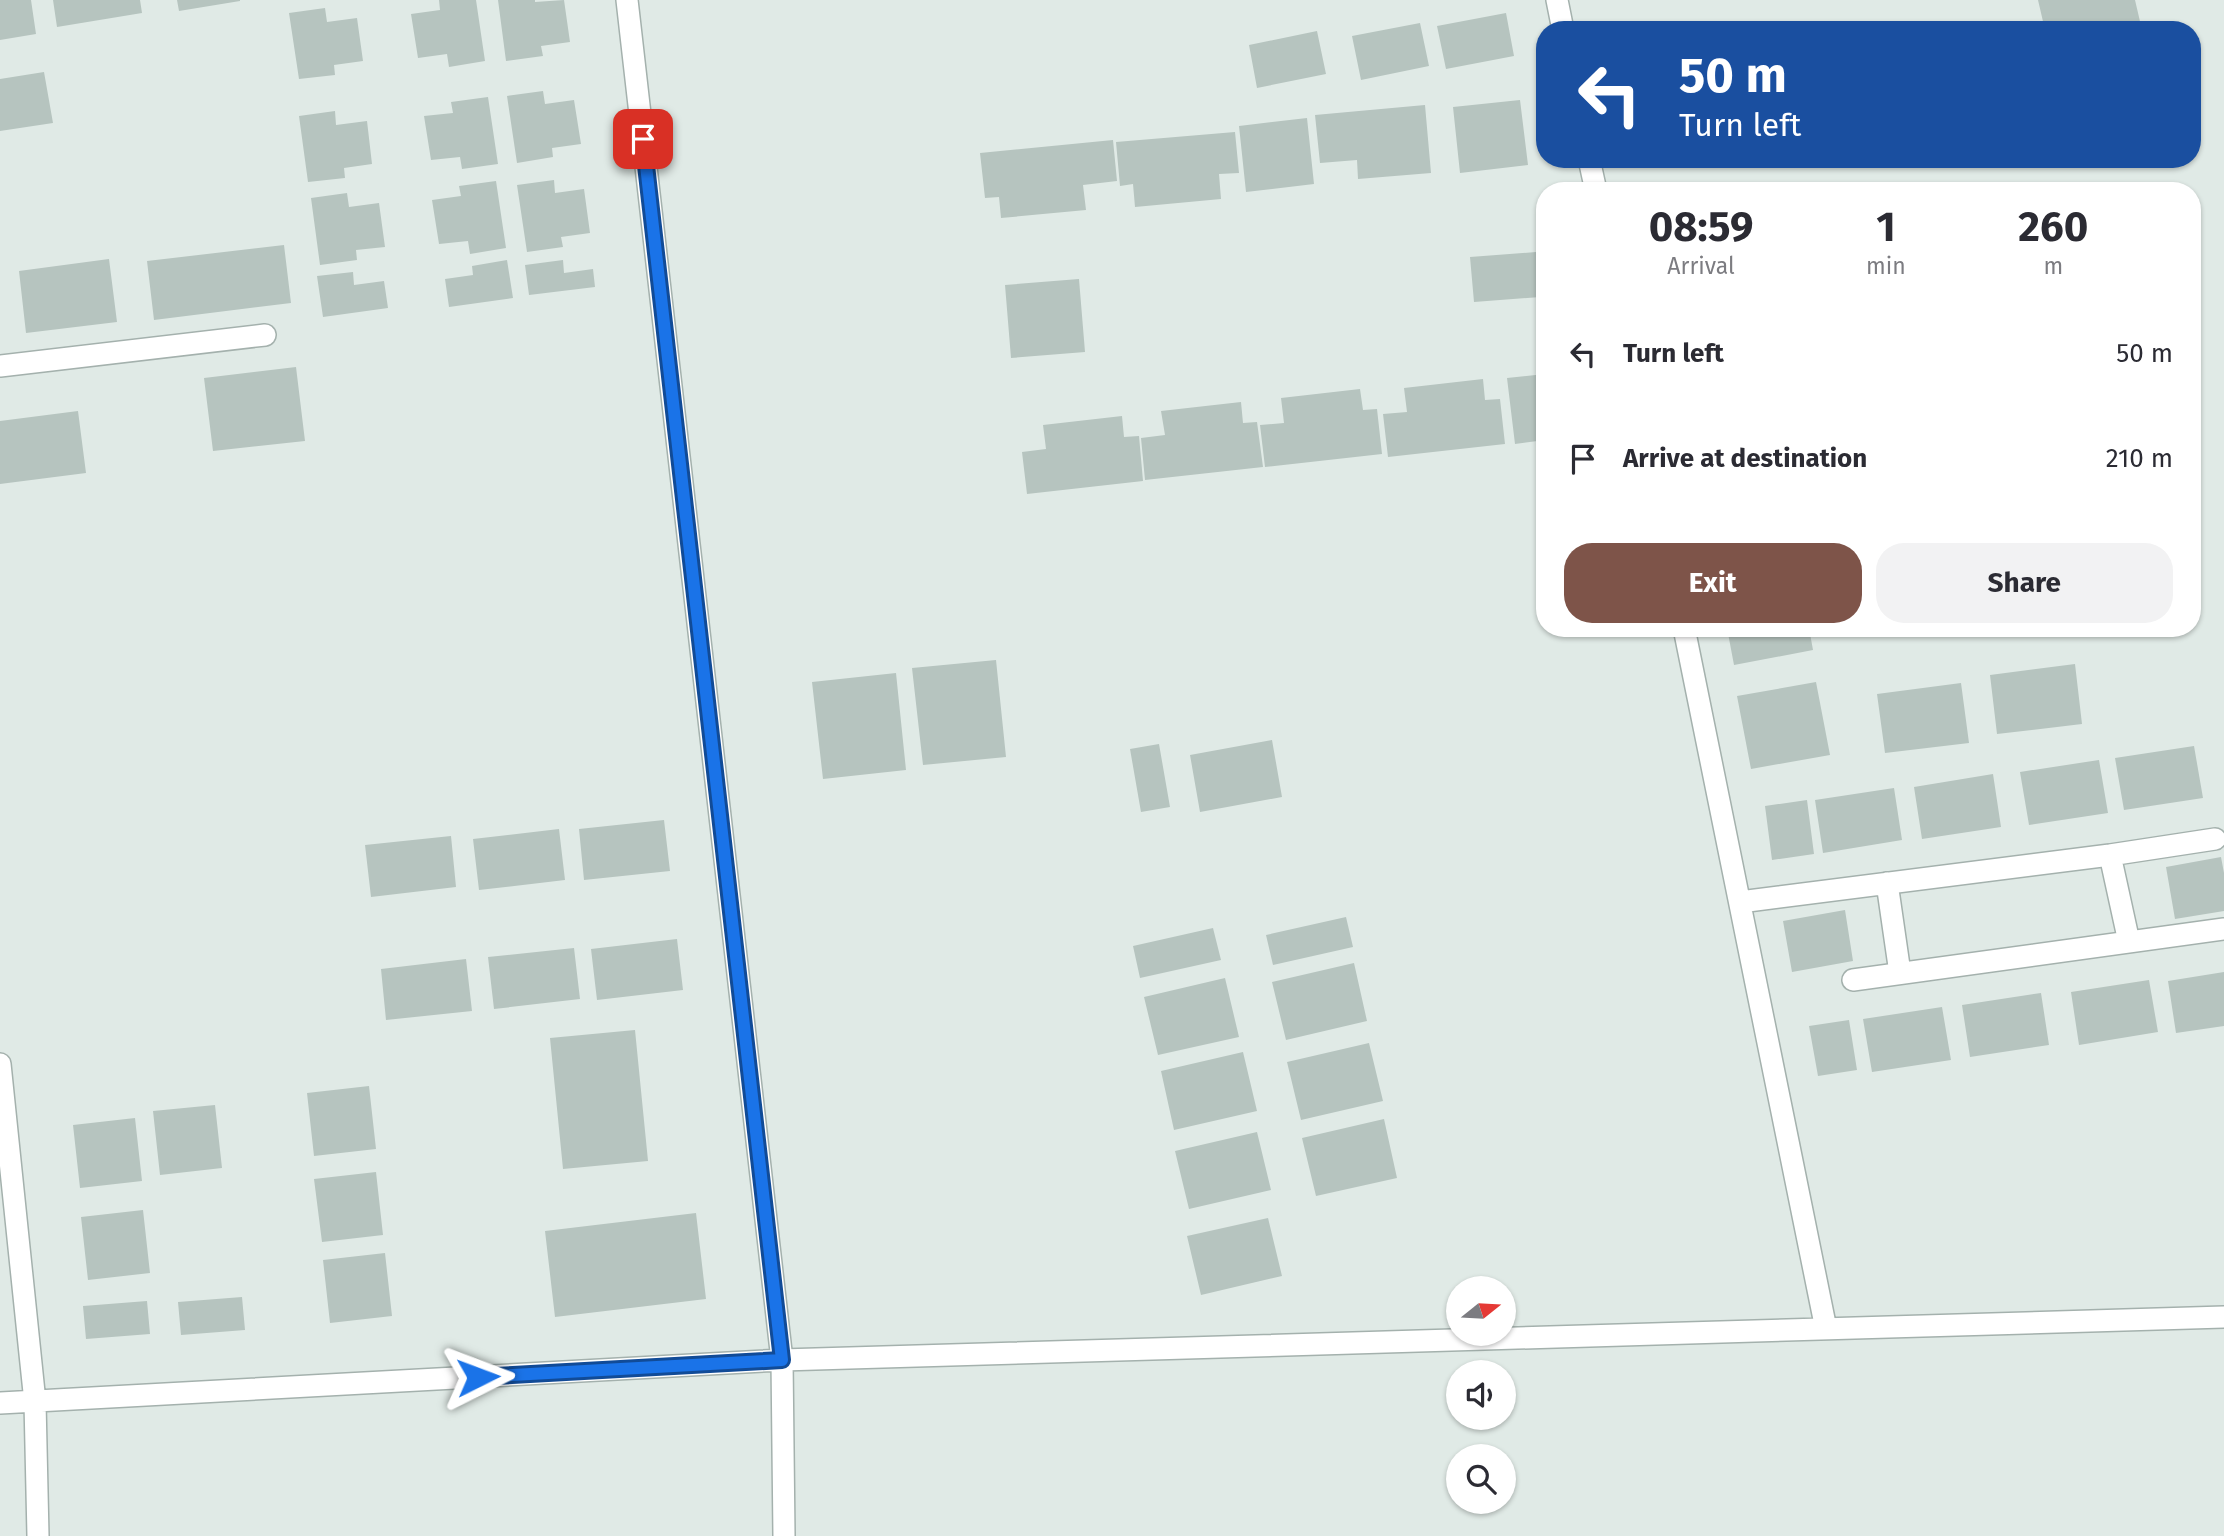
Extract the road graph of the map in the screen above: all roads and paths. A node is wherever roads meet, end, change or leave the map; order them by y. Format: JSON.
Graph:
{"nodes":[{"id":1,"x":627,"y":0,"type":"edge"},
{"id":2,"x":1557,"y":0,"type":"edge"},
{"id":3,"x":1561,"y":21,"type":"edge"},
{"id":4,"x":265,"y":335,"type":"dead end"},
{"id":5,"x":0,"y":366,"type":"edge"},
{"id":6,"x":1686,"y":637,"type":"edge"},
{"id":7,"x":2216,"y":839,"type":"dead end"},
{"id":8,"x":2110,"y":855,"type":"junction"},
{"id":9,"x":1887,"y":883,"type":"junction"},
{"id":10,"x":1740,"y":902,"type":"junction"},
{"id":11,"x":2224,"y":929,"type":"edge"},
{"id":12,"x":2129,"y":943,"type":"junction"},
{"id":13,"x":1900,"y":974,"type":"junction"},
{"id":14,"x":1853,"y":980,"type":"dead end"},
{"id":15,"x":0,"y":1063,"type":"edge"},
{"id":16,"x":2224,"y":1317,"type":"edge"},
{"id":17,"x":1826,"y":1329,"type":"junction"},
{"id":18,"x":782,"y":1360,"type":"junction"},
{"id":19,"x":35,"y":1402,"type":"junction"},
{"id":20,"x":0,"y":1403,"type":"edge"},
{"id":21,"x":38,"y":1536,"type":"edge"},
{"id":22,"x":784,"y":1536,"type":"edge"}],
"edges":[{"from":1,"to":18,"type":"street"},
{"from":2,"to":3,"type":"street"},
{"from":4,"to":5,"type":"street"},
{"from":6,"to":10,"type":"street"},
{"from":7,"to":8,"type":"street"},
{"from":8,"to":9,"type":"street"},
{"from":8,"to":12,"type":"street"},
{"from":9,"to":10,"type":"street"},
{"from":9,"to":13,"type":"street"},
{"from":10,"to":17,"type":"street"},
{"from":11,"to":12,"type":"street"},
{"from":12,"to":13,"type":"street"},
{"from":13,"to":14,"type":"street"},
{"from":15,"to":19,"type":"street"},
{"from":16,"to":17,"type":"street"},
{"from":17,"to":18,"type":"street"},
{"from":18,"to":19,"type":"street"},
{"from":18,"to":22,"type":"street"},
{"from":19,"to":20,"type":"street"},
{"from":19,"to":21,"type":"street"}]}
